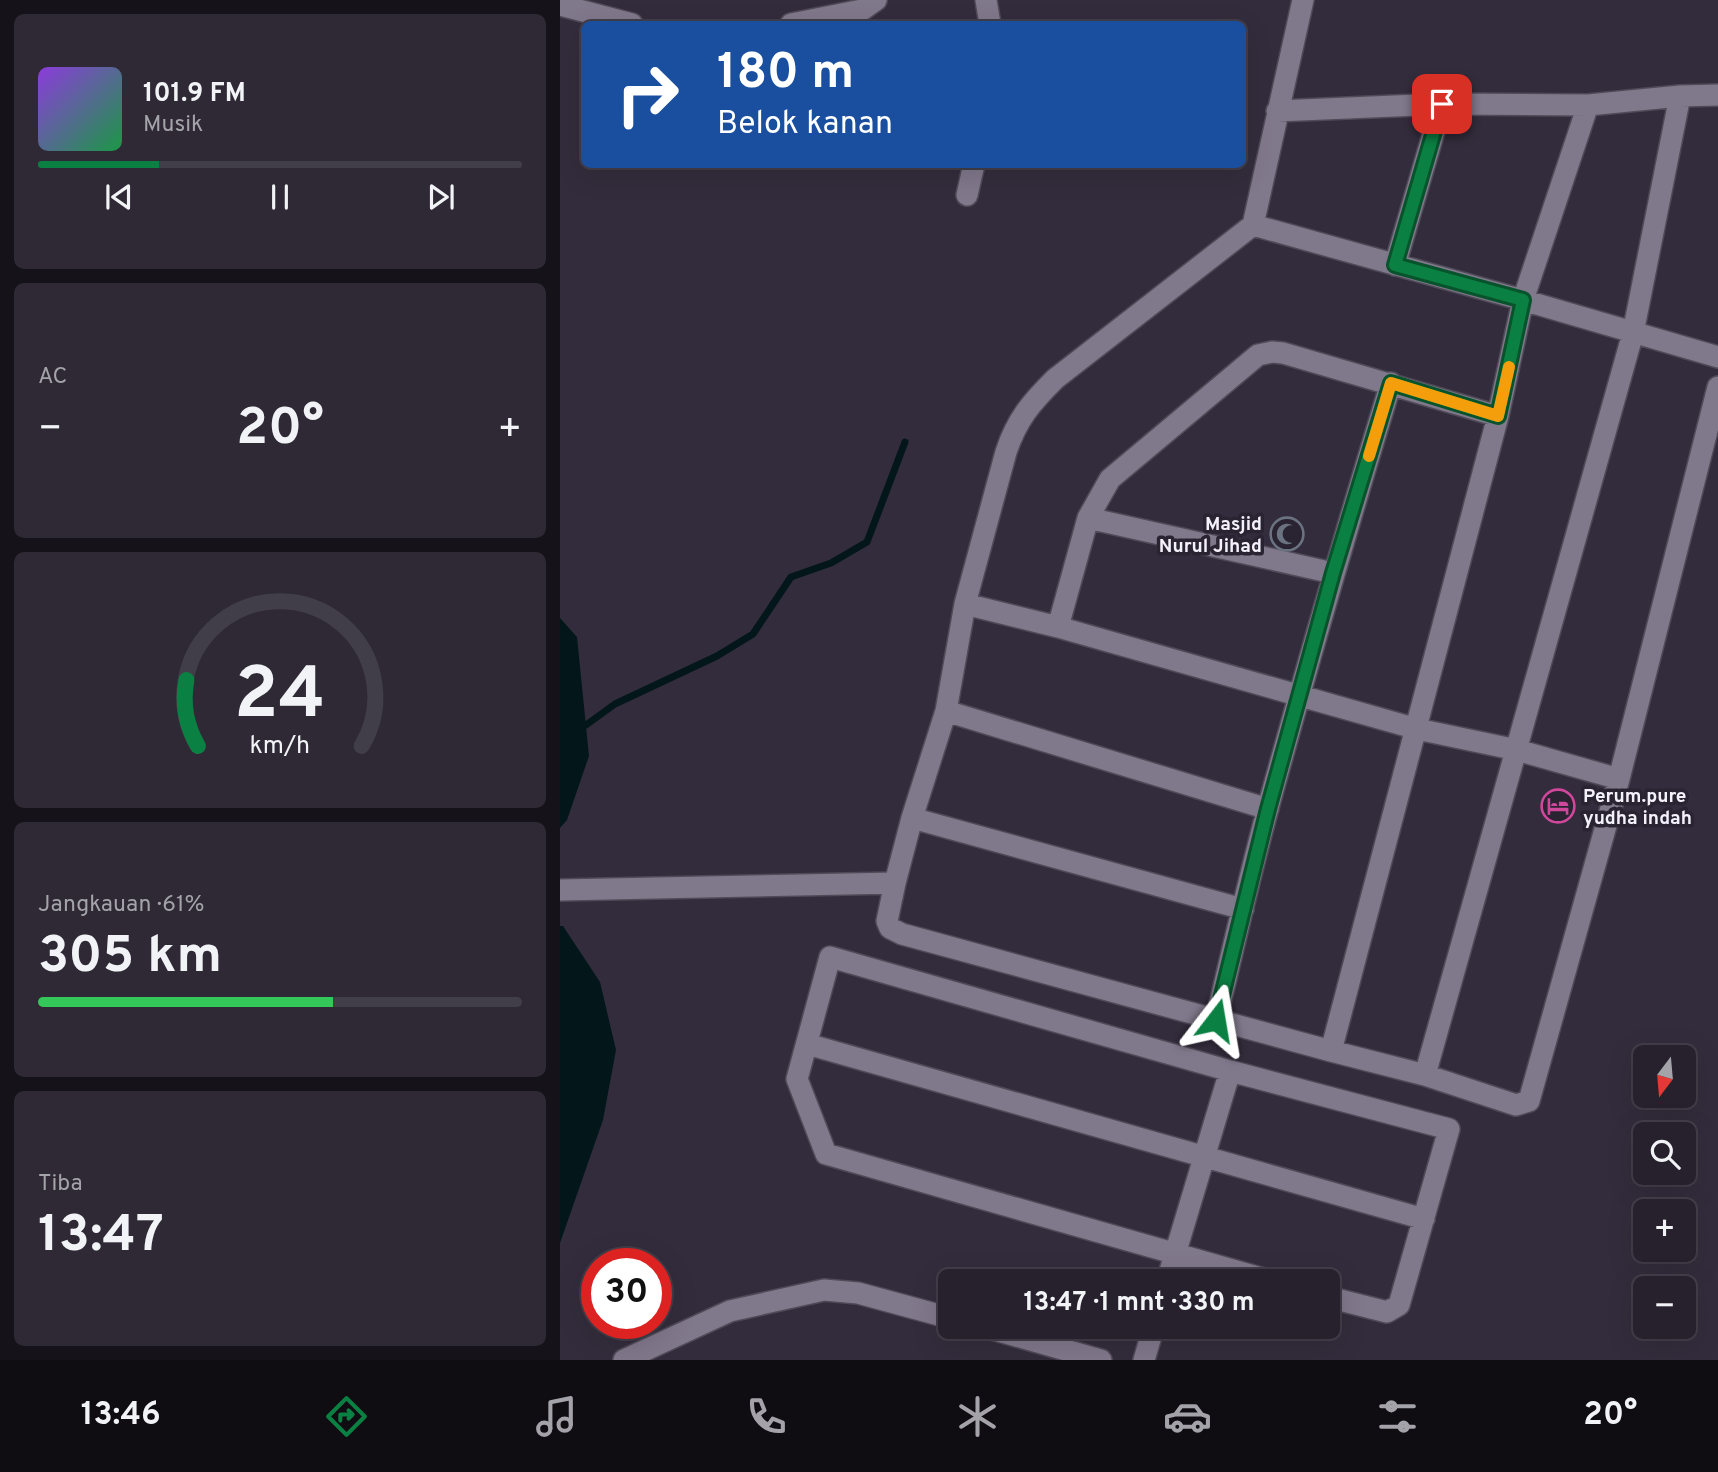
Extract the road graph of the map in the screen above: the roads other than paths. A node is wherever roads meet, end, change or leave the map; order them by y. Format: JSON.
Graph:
{"nodes":[{"id":1,"x":876,"y":0,"type":"edge"},
{"id":2,"x":986,"y":0,"type":"edge"},
{"id":3,"x":1303,"y":0,"type":"edge"},
{"id":4,"x":560,"y":5,"type":"edge"},
{"id":5,"x":621,"y":21,"type":"edge"},
{"id":6,"x":806,"y":21,"type":"edge"},
{"id":7,"x":990,"y":21,"type":"edge"},
{"id":8,"x":1718,"y":95,"type":"edge"},
{"id":9,"x":1680,"y":96,"type":"junction"},
{"id":10,"x":1442,"y":104,"type":"junction"},
{"id":11,"x":1588,"y":106,"type":"junction"},
{"id":12,"x":1277,"y":111,"type":"junction"},
{"id":13,"x":973,"y":168,"type":"edge"},
{"id":14,"x":967,"y":194,"type":"dead end"},
{"id":15,"x":1253,"y":225,"type":"junction"},
{"id":16,"x":1395,"y":265,"type":"junction"},
{"id":17,"x":1523,"y":300,"type":"junction"},
{"id":18,"x":1633,"y":333,"type":"junction"},
{"id":19,"x":1718,"y":358,"type":"edge"},
{"id":20,"x":1391,"y":383,"type":"junction"},
{"id":21,"x":1718,"y":387,"type":"edge"},
{"id":22,"x":1498,"y":416,"type":"junction"},
{"id":23,"x":1088,"y":518,"type":"junction"},
{"id":24,"x":1333,"y":573,"type":"junction"},
{"id":25,"x":965,"y":604,"type":"junction"},
{"id":26,"x":1058,"y":627,"type":"junction"},
{"id":27,"x":1301,"y":695,"type":"junction"},
{"id":28,"x":946,"y":711,"type":"junction"},
{"id":29,"x":1417,"y":729,"type":"junction"},
{"id":30,"x":1517,"y":750,"type":"junction"},
{"id":31,"x":1619,"y":779,"type":"junction"},
{"id":32,"x":1268,"y":809,"type":"junction"},
{"id":33,"x":912,"y":818,"type":"junction"},
{"id":34,"x":895,"y":883,"type":"junction"},
{"id":35,"x":560,"y":890,"type":"edge"},
{"id":36,"x":1243,"y":909,"type":"junction"},
{"id":37,"x":1216,"y":1020,"type":"junction"},
{"id":38,"x":807,"y":1044,"type":"junction"},
{"id":39,"x":1331,"y":1052,"type":"junction"},
{"id":40,"x":1230,"y":1071,"type":"junction"},
{"id":41,"x":1425,"y":1075,"type":"junction"},
{"id":42,"x":1204,"y":1158,"type":"junction"},
{"id":43,"x":1424,"y":1219,"type":"junction"},
{"id":44,"x":1175,"y":1255,"type":"junction"},
{"id":45,"x":1171,"y":1269,"type":"edge"},
{"id":46,"x":1227,"y":1269,"type":"edge"},
{"id":47,"x":1340,"y":1300,"type":"edge"},
{"id":48,"x":938,"y":1315,"type":"edge"},
{"id":49,"x":1027,"y":1339,"type":"edge"},
{"id":50,"x":1150,"y":1339,"type":"edge"},
{"id":51,"x":624,"y":1360,"type":"edge"},
{"id":52,"x":1101,"y":1360,"type":"edge"},
{"id":53,"x":1143,"y":1360,"type":"edge"}],
"edges":[{"from":1,"to":6,"type":"street"},
{"from":2,"to":7,"type":"street"},
{"from":3,"to":12,"type":"street"},
{"from":4,"to":5,"type":"street"},
{"from":8,"to":9,"type":"street"},
{"from":9,"to":11,"type":"street"},
{"from":9,"to":18,"type":"street"},
{"from":10,"to":11,"type":"street"},
{"from":10,"to":12,"type":"street"},
{"from":10,"to":16,"type":"street"},
{"from":11,"to":17,"type":"street"},
{"from":12,"to":15,"type":"street"},
{"from":13,"to":14,"type":"street"},
{"from":15,"to":16,"type":"street"},
{"from":15,"to":25,"type":"street"},
{"from":16,"to":17,"type":"street"},
{"from":17,"to":18,"type":"street"},
{"from":17,"to":22,"type":"street"},
{"from":18,"to":19,"type":"street"},
{"from":18,"to":30,"type":"street"},
{"from":20,"to":22,"type":"street"},
{"from":20,"to":23,"type":"street"},
{"from":20,"to":24,"type":"street"},
{"from":21,"to":31,"type":"street"},
{"from":22,"to":29,"type":"street"},
{"from":23,"to":24,"type":"street"},
{"from":23,"to":26,"type":"street"},
{"from":24,"to":27,"type":"street"},
{"from":25,"to":26,"type":"street"},
{"from":25,"to":28,"type":"street"},
{"from":26,"to":27,"type":"street"},
{"from":27,"to":29,"type":"street"},
{"from":27,"to":32,"type":"street"},
{"from":28,"to":32,"type":"street"},
{"from":28,"to":33,"type":"street"},
{"from":29,"to":30,"type":"street"},
{"from":29,"to":39,"type":"street"},
{"from":30,"to":31,"type":"street"},
{"from":30,"to":41,"type":"street"},
{"from":31,"to":41,"type":"street"},
{"from":32,"to":36,"type":"street"},
{"from":33,"to":34,"type":"street"},
{"from":33,"to":36,"type":"street"},
{"from":34,"to":35,"type":"street"},
{"from":34,"to":37,"type":"street"},
{"from":36,"to":37,"type":"street"},
{"from":37,"to":39,"type":"street"},
{"from":38,"to":40,"type":"street"},
{"from":38,"to":42,"type":"street"},
{"from":38,"to":44,"type":"street"},
{"from":39,"to":41,"type":"street"},
{"from":40,"to":42,"type":"street"},
{"from":40,"to":43,"type":"street"},
{"from":42,"to":43,"type":"street"},
{"from":42,"to":44,"type":"street"},
{"from":43,"to":47,"type":"street"},
{"from":44,"to":45,"type":"street"},
{"from":44,"to":46,"type":"street"},
{"from":48,"to":51,"type":"street"},
{"from":49,"to":52,"type":"street"},
{"from":50,"to":53,"type":"street"}]}
